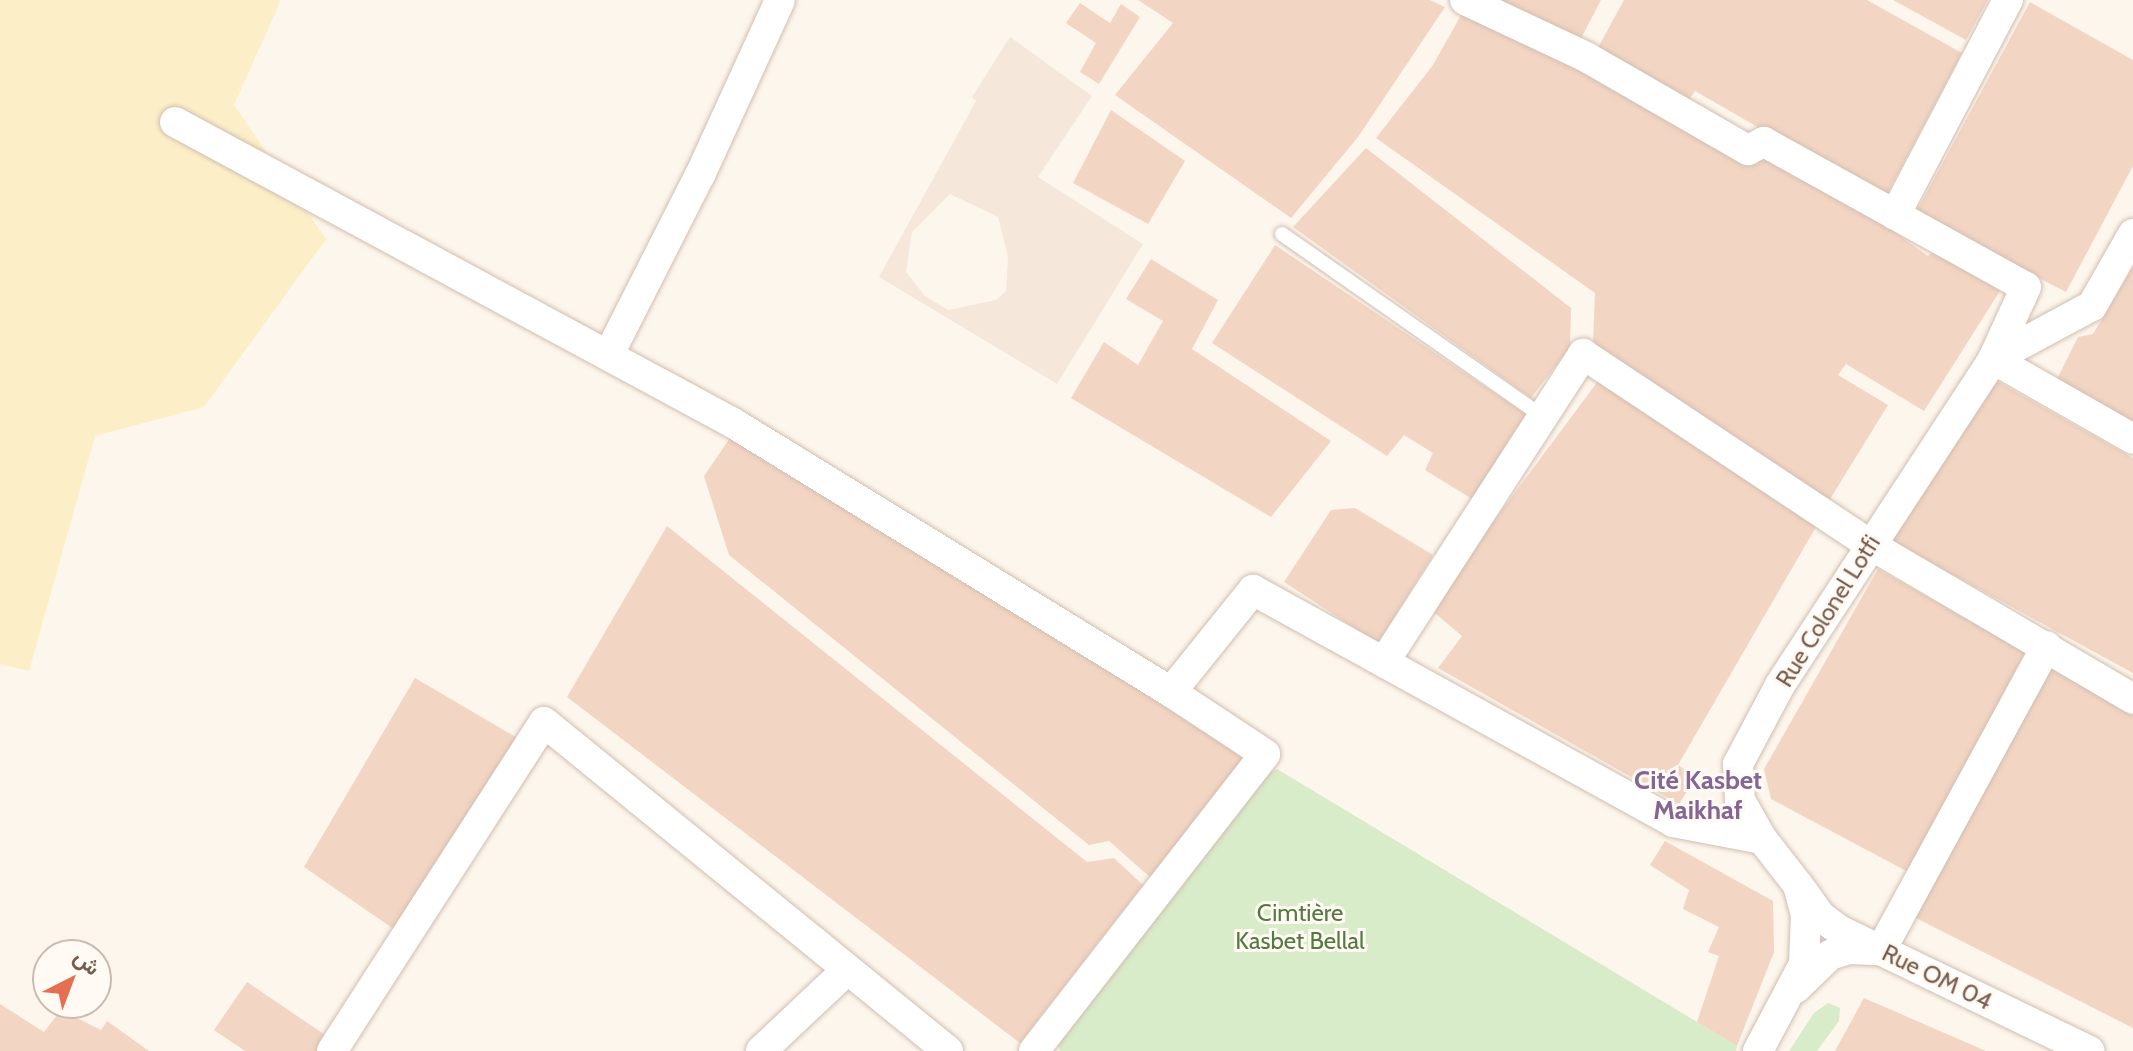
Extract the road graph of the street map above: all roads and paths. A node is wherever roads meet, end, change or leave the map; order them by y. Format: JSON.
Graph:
{"nodes":[{"id":1,"x":780,"y":0,"type":"edge"},
{"id":2,"x":1465,"y":0,"type":"edge"},
{"id":3,"x":2008,"y":0,"type":"edge"},
{"id":4,"x":175,"y":122,"type":"dead end"},
{"id":5,"x":1895,"y":215,"type":"junction"},
{"id":6,"x":1282,"y":234,"type":"dead end"},
{"id":7,"x":2133,"y":234,"type":"edge"},
{"id":8,"x":609,"y":354,"type":"junction"},
{"id":9,"x":1993,"y":359,"type":"junction"},
{"id":10,"x":1542,"y":416,"type":"junction"},
{"id":11,"x":2133,"y":439,"type":"edge"},
{"id":12,"x":1869,"y":544,"type":"junction"},
{"id":13,"x":2047,"y":646,"type":"junction"},
{"id":14,"x":1384,"y":662,"type":"junction"},
{"id":15,"x":1171,"y":692,"type":"junction"},
{"id":16,"x":2133,"y":699,"type":"edge"},
{"id":17,"x":1762,"y":839,"type":"junction"},
{"id":18,"x":1798,"y":885,"type":"junction"},
{"id":19,"x":1881,"y":950,"type":"junction"},
{"id":20,"x":846,"y":971,"type":"junction"},
{"id":21,"x":1795,"y":988,"type":"junction"},
{"id":22,"x":332,"y":1051,"type":"edge"},
{"id":23,"x":761,"y":1051,"type":"edge"},
{"id":24,"x":948,"y":1051,"type":"edge"},
{"id":25,"x":1034,"y":1051,"type":"edge"},
{"id":26,"x":1758,"y":1051,"type":"edge"},
{"id":27,"x":2089,"y":1051,"type":"edge"}],
"edges":[{"from":1,"to":8,"type":"street"},
{"from":2,"to":5,"type":"street"},
{"from":3,"to":5,"type":"street"},
{"from":4,"to":8,"type":"street"},
{"from":5,"to":9,"type":"street"},
{"from":6,"to":10,"type":"lane"},
{"from":7,"to":9,"type":"street","name":"Rue Colonel Lotfi"},
{"from":8,"to":15,"type":"street"},
{"from":9,"to":11,"type":"street"},
{"from":9,"to":12,"type":"street","name":"Rue Colonel Lotfi"},
{"from":10,"to":12,"type":"street"},
{"from":10,"to":14,"type":"street"},
{"from":12,"to":13,"type":"street"},
{"from":12,"to":17,"type":"street","name":"Rue Colonel Lotfi"},
{"from":13,"to":16,"type":"street"},
{"from":13,"to":19,"type":"street"},
{"from":14,"to":15,"type":"street"},
{"from":14,"to":17,"type":"street"},
{"from":15,"to":25,"type":"street"},
{"from":17,"to":18,"type":"street","name":"Rue Colonel Lotfi"},
{"from":18,"to":19,"type":"street","name":"Rue OM 04"},
{"from":18,"to":21,"type":"street","name":"Rue Colonel Lotfi"},
{"from":19,"to":21,"type":"street"},
{"from":19,"to":27,"type":"street","name":"Rue OM 04"},
{"from":20,"to":22,"type":"street"},
{"from":20,"to":23,"type":"street"},
{"from":20,"to":24,"type":"street"},
{"from":21,"to":26,"type":"street","name":"Rue Colonel Lotfi"}]}
